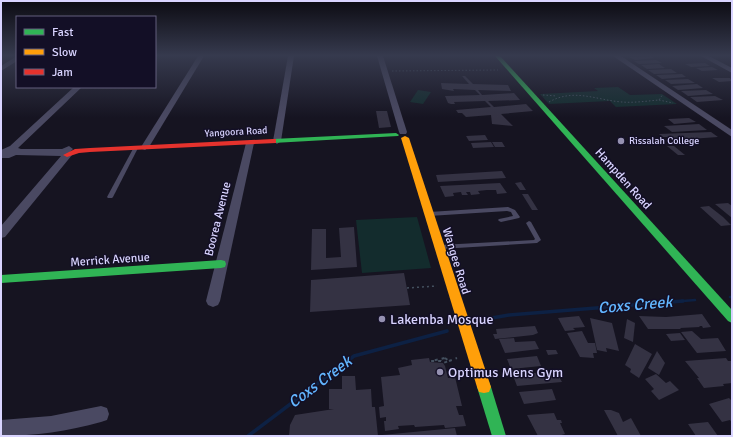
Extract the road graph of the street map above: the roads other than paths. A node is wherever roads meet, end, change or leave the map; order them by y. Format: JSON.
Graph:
{"nodes":[{"id":1,"x":187,"y":76,"type":"edge"},
{"id":2,"x":288,"y":76,"type":"edge"},
{"id":3,"x":385,"y":76,"type":"edge"},
{"id":4,"x":515,"y":76,"type":"edge"},
{"id":5,"x":646,"y":76,"type":"edge"},
{"id":6,"x":77,"y":88,"type":"edge"},
{"id":7,"x":732,"y":134,"type":"edge"},
{"id":8,"x":401,"y":135,"type":"junction"},
{"id":9,"x":277,"y":141,"type":"junction"},
{"id":10,"x":250,"y":142,"type":"junction"},
{"id":11,"x":141,"y":148,"type":"junction"},
{"id":12,"x":14,"y":150,"type":"junction"},
{"id":13,"x":1,"y":154,"type":"edge"},
{"id":14,"x":65,"y":154,"type":"junction"},
{"id":15,"x":110,"y":197,"type":"dead end"},
{"id":16,"x":429,"y":214,"type":"junction"},
{"id":17,"x":501,"y":220,"type":"dead end"},
{"id":18,"x":530,"y":224,"type":"dead end"},
{"id":19,"x":1,"y":234,"type":"edge"},
{"id":20,"x":439,"y":247,"type":"junction"},
{"id":21,"x":221,"y":264,"type":"junction"},
{"id":22,"x":1,"y":279,"type":"edge"},
{"id":23,"x":213,"y":301,"type":"dead end"},
{"id":24,"x":732,"y":318,"type":"edge"},
{"id":25,"x":101,"y":414,"type":"dead end"},
{"id":26,"x":1,"y":429,"type":"edge"},
{"id":27,"x":499,"y":436,"type":"edge"}],
"edges":[{"from":1,"to":11,"type":"street"},
{"from":2,"to":9,"type":"street"},
{"from":3,"to":8,"type":"street","name":"Wangee Road"},
{"from":4,"to":24,"type":"street","name":"Hampden Road"},
{"from":5,"to":7,"type":"street"},
{"from":6,"to":12,"type":"street"},
{"from":8,"to":9,"type":"street","name":"Yangoora Road"},
{"from":8,"to":16,"type":"street","name":"Wangee Road"},
{"from":9,"to":10,"type":"street","name":"Yangoora Road"},
{"from":10,"to":11,"type":"street","name":"Yangoora Road"},
{"from":10,"to":21,"type":"street","name":"Boorea Avenue"},
{"from":11,"to":14,"type":"street","name":"Yangoora Road"},
{"from":11,"to":15,"type":"lane"},
{"from":12,"to":13,"type":"street"},
{"from":12,"to":14,"type":"street"},
{"from":14,"to":19,"type":"street"},
{"from":16,"to":17,"type":"lane"},
{"from":16,"to":20,"type":"street","name":"Wangee Road"},
{"from":18,"to":20,"type":"lane"},
{"from":20,"to":27,"type":"street","name":"Wangee Road"},
{"from":21,"to":22,"type":"street","name":"Merrick Avenue"},
{"from":21,"to":23,"type":"street","name":"Boorea Avenue"},
{"from":25,"to":26,"type":"street"}]}
